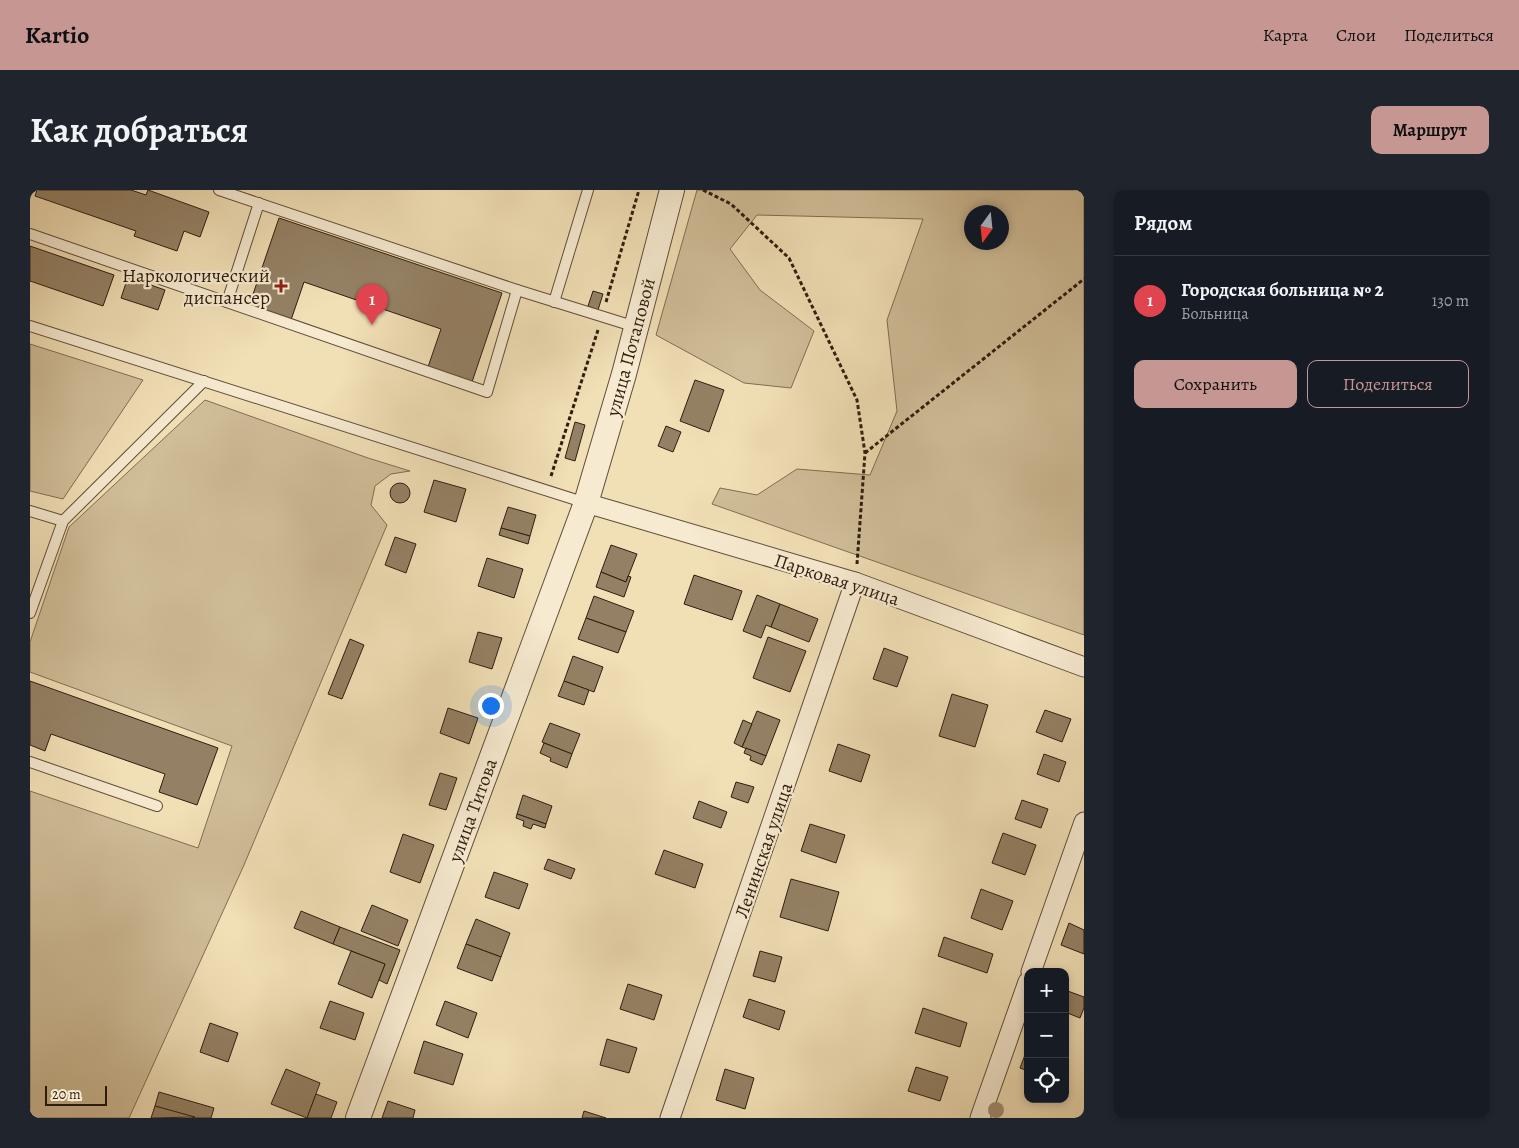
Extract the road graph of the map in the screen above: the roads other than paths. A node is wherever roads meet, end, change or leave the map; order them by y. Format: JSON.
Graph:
{"nodes":[{"id":1,"x":219,"y":190,"type":"edge"},
{"id":2,"x":588,"y":190,"type":"edge"},
{"id":3,"x":672,"y":190,"type":"edge"},
{"id":4,"x":259,"y":203,"type":"junction"},
{"id":5,"x":30,"y":234,"type":"edge"},
{"id":6,"x":517,"y":290,"type":"junction"},
{"id":7,"x":227,"y":302,"type":"junction"},
{"id":8,"x":554,"y":302,"type":"junction"},
{"id":9,"x":30,"y":326,"type":"edge"},
{"id":10,"x":636,"y":327,"type":"junction"},
{"id":11,"x":204,"y":381,"type":"junction"},
{"id":12,"x":586,"y":503,"type":"junction"},
{"id":13,"x":30,"y":511,"type":"edge"},
{"id":14,"x":63,"y":521,"type":"junction"},
{"id":15,"x":856,"y":582,"type":"junction"},
{"id":16,"x":30,"y":613,"type":"edge"},
{"id":17,"x":1084,"y":667,"type":"edge"},
{"id":18,"x":30,"y":762,"type":"edge"},
{"id":19,"x":158,"y":806,"type":"dead end"},
{"id":20,"x":1084,"y":822,"type":"edge"},
{"id":21,"x":1032,"y":968,"type":"edge"},
{"id":22,"x":1024,"y":993,"type":"edge"},
{"id":23,"x":358,"y":1118,"type":"edge"},
{"id":24,"x":670,"y":1118,"type":"edge"},
{"id":25,"x":980,"y":1118,"type":"edge"}],
"edges":[{"from":1,"to":4,"type":"lane"},
{"from":2,"to":8,"type":"lane"},
{"from":3,"to":10,"type":"street","name":"улица Потаповой"},
{"from":4,"to":6,"type":"lane"},
{"from":4,"to":7,"type":"lane"},
{"from":5,"to":7,"type":"lane"},
{"from":6,"to":7,"type":"lane"},
{"from":6,"to":8,"type":"lane"},
{"from":8,"to":10,"type":"lane"},
{"from":9,"to":11,"type":"lane"},
{"from":10,"to":12,"type":"street","name":"улица Потаповой"},
{"from":11,"to":12,"type":"lane"},
{"from":11,"to":14,"type":"lane"},
{"from":12,"to":15,"type":"street","name":"Парковая улица"},
{"from":12,"to":23,"type":"street","name":"улица Титова"},
{"from":13,"to":14,"type":"lane"},
{"from":14,"to":16,"type":"lane"},
{"from":15,"to":17,"type":"street","name":"Парковая улица"},
{"from":15,"to":24,"type":"street","name":"Ленинская улица"},
{"from":18,"to":19,"type":"lane"},
{"from":20,"to":21,"type":"street"},
{"from":22,"to":25,"type":"street"}]}
